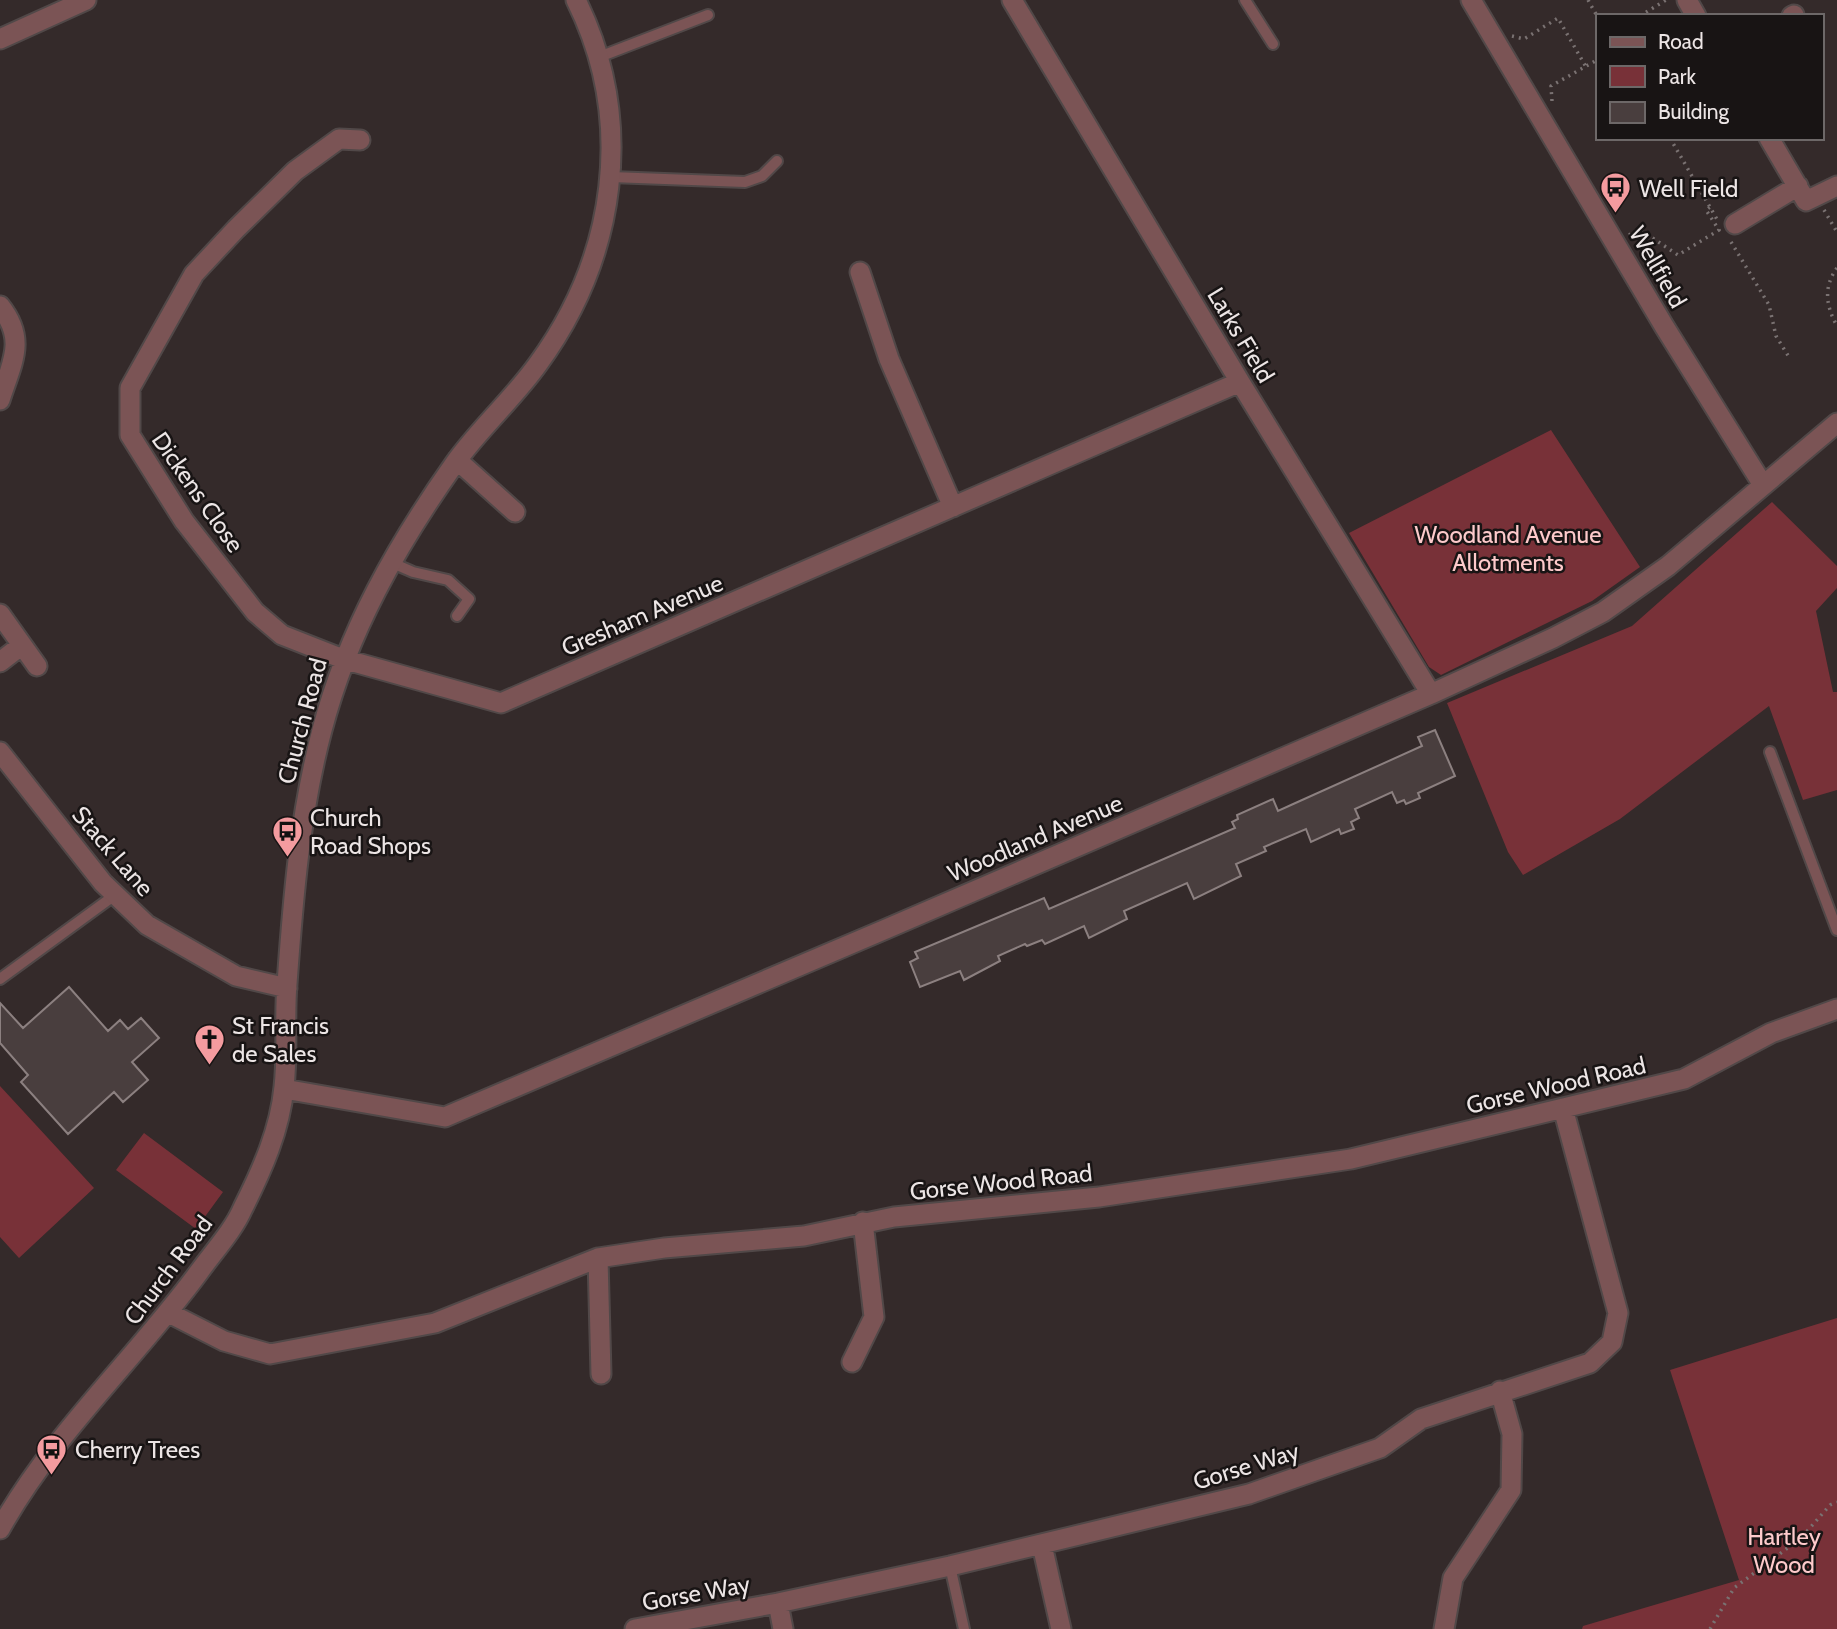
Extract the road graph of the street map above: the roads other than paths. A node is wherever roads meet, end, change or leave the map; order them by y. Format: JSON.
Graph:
{"nodes":[{"id":1,"x":86,"y":0,"type":"edge"},
{"id":2,"x":576,"y":0,"type":"edge"},
{"id":3,"x":1012,"y":0,"type":"edge"},
{"id":4,"x":1245,"y":0,"type":"edge"},
{"id":5,"x":1471,"y":0,"type":"edge"},
{"id":6,"x":708,"y":15,"type":"dead end"},
{"id":7,"x":0,"y":39,"type":"edge"},
{"id":8,"x":1273,"y":44,"type":"dead end"},
{"id":9,"x":599,"y":57,"type":"junction"},
{"id":10,"x":360,"y":140,"type":"dead end"},
{"id":11,"x":1770,"y":140,"type":"edge"},
{"id":12,"x":777,"y":161,"type":"dead end"},
{"id":13,"x":611,"y":177,"type":"junction"},
{"id":14,"x":1798,"y":186,"type":"junction"},
{"id":15,"x":1837,"y":186,"type":"edge"},
{"id":16,"x":1735,"y":224,"type":"dead end"},
{"id":17,"x":860,"y":272,"type":"dead end"},
{"id":18,"x":0,"y":306,"type":"edge"},
{"id":19,"x":1240,"y":382,"type":"junction"},
{"id":20,"x":0,"y":400,"type":"edge"},
{"id":21,"x":1837,"y":423,"type":"edge"},
{"id":22,"x":457,"y":460,"type":"junction"},
{"id":23,"x":1763,"y":485,"type":"junction"},
{"id":24,"x":953,"y":507,"type":"junction"},
{"id":25,"x":515,"y":512,"type":"dead end"},
{"id":26,"x":390,"y":562,"type":"junction"},
{"id":27,"x":0,"y":614,"type":"edge"},
{"id":28,"x":457,"y":616,"type":"dead end"},
{"id":29,"x":22,"y":645,"type":"junction"},
{"id":30,"x":343,"y":659,"type":"junction"},
{"id":31,"x":0,"y":663,"type":"edge"},
{"id":32,"x":37,"y":666,"type":"dead end"},
{"id":33,"x":1431,"y":694,"type":"junction"},
{"id":34,"x":0,"y":752,"type":"edge"},
{"id":35,"x":1770,"y":752,"type":"dead end"},
{"id":36,"x":116,"y":895,"type":"junction"},
{"id":37,"x":1837,"y":930,"type":"edge"},
{"id":38,"x":0,"y":979,"type":"edge"},
{"id":39,"x":287,"y":988,"type":"junction"},
{"id":40,"x":1837,"y":1009,"type":"edge"},
{"id":41,"x":284,"y":1088,"type":"junction"},
{"id":42,"x":1563,"y":1108,"type":"junction"},
{"id":43,"x":863,"y":1222,"type":"junction"},
{"id":44,"x":598,"y":1258,"type":"junction"},
{"id":45,"x":169,"y":1313,"type":"junction"},
{"id":46,"x":852,"y":1362,"type":"dead end"},
{"id":47,"x":601,"y":1374,"type":"dead end"},
{"id":48,"x":1500,"y":1391,"type":"junction"},
{"id":49,"x":6,"y":1505,"type":"edge"},
{"id":50,"x":0,"y":1529,"type":"edge"},
{"id":51,"x":1042,"y":1545,"type":"junction"},
{"id":52,"x":950,"y":1566,"type":"junction"},
{"id":53,"x":778,"y":1603,"type":"junction"},
{"id":54,"x":635,"y":1629,"type":"edge"},
{"id":55,"x":783,"y":1629,"type":"edge"},
{"id":56,"x":964,"y":1629,"type":"edge"},
{"id":57,"x":1061,"y":1629,"type":"edge"},
{"id":58,"x":1444,"y":1629,"type":"edge"}],
"edges":[{"from":1,"to":7,"type":"street"},
{"from":2,"to":9,"type":"street","name":"Church Road"},
{"from":3,"to":19,"type":"street","name":"Larks Field"},
{"from":4,"to":8,"type":"lane"},
{"from":5,"to":23,"type":"street","name":"Wellfield"},
{"from":6,"to":9,"type":"lane"},
{"from":9,"to":13,"type":"street","name":"Church Road"},
{"from":10,"to":30,"type":"street","name":"Dickens Close"},
{"from":11,"to":14,"type":"street"},
{"from":12,"to":13,"type":"lane"},
{"from":13,"to":22,"type":"street","name":"Church Road"},
{"from":14,"to":15,"type":"street"},
{"from":14,"to":16,"type":"street"},
{"from":17,"to":24,"type":"street"},
{"from":18,"to":20,"type":"street"},
{"from":19,"to":24,"type":"street","name":"Gresham Avenue"},
{"from":19,"to":33,"type":"street","name":"Larks Field"},
{"from":21,"to":23,"type":"street","name":"Woodland Avenue"},
{"from":22,"to":25,"type":"street"},
{"from":22,"to":26,"type":"street","name":"Church Road"},
{"from":23,"to":33,"type":"street","name":"Woodland Avenue"},
{"from":24,"to":30,"type":"street","name":"Gresham Avenue"},
{"from":26,"to":28,"type":"lane"},
{"from":26,"to":30,"type":"street","name":"Church Road"},
{"from":27,"to":29,"type":"street"},
{"from":29,"to":31,"type":"street"},
{"from":29,"to":32,"type":"street"},
{"from":30,"to":39,"type":"street","name":"Church Road"},
{"from":33,"to":41,"type":"street","name":"Woodland Avenue"},
{"from":34,"to":36,"type":"street","name":"Stack Lane"},
{"from":35,"to":37,"type":"lane"},
{"from":36,"to":38,"type":"lane"},
{"from":36,"to":39,"type":"street","name":"Stack Lane"},
{"from":39,"to":41,"type":"street","name":"Church Road"},
{"from":40,"to":42,"type":"street","name":"Gorse Wood Road"},
{"from":41,"to":45,"type":"street","name":"Church Road"},
{"from":42,"to":43,"type":"street","name":"Gorse Wood Road"},
{"from":42,"to":48,"type":"street","name":"Gorse Way"},
{"from":43,"to":44,"type":"street","name":"Gorse Wood Road"},
{"from":43,"to":46,"type":"street"},
{"from":44,"to":45,"type":"street","name":"Gorse Wood Road"},
{"from":44,"to":47,"type":"street"},
{"from":45,"to":49,"type":"street","name":"Church Road"},
{"from":48,"to":51,"type":"street","name":"Gorse Way"},
{"from":48,"to":58,"type":"street"},
{"from":49,"to":50,"type":"street","name":"Church Road"},
{"from":51,"to":52,"type":"street","name":"Gorse Way"},
{"from":51,"to":57,"type":"street"},
{"from":52,"to":53,"type":"street","name":"Gorse Way"},
{"from":52,"to":56,"type":"lane"},
{"from":53,"to":54,"type":"street","name":"Gorse Way"},
{"from":53,"to":55,"type":"street"}]}
